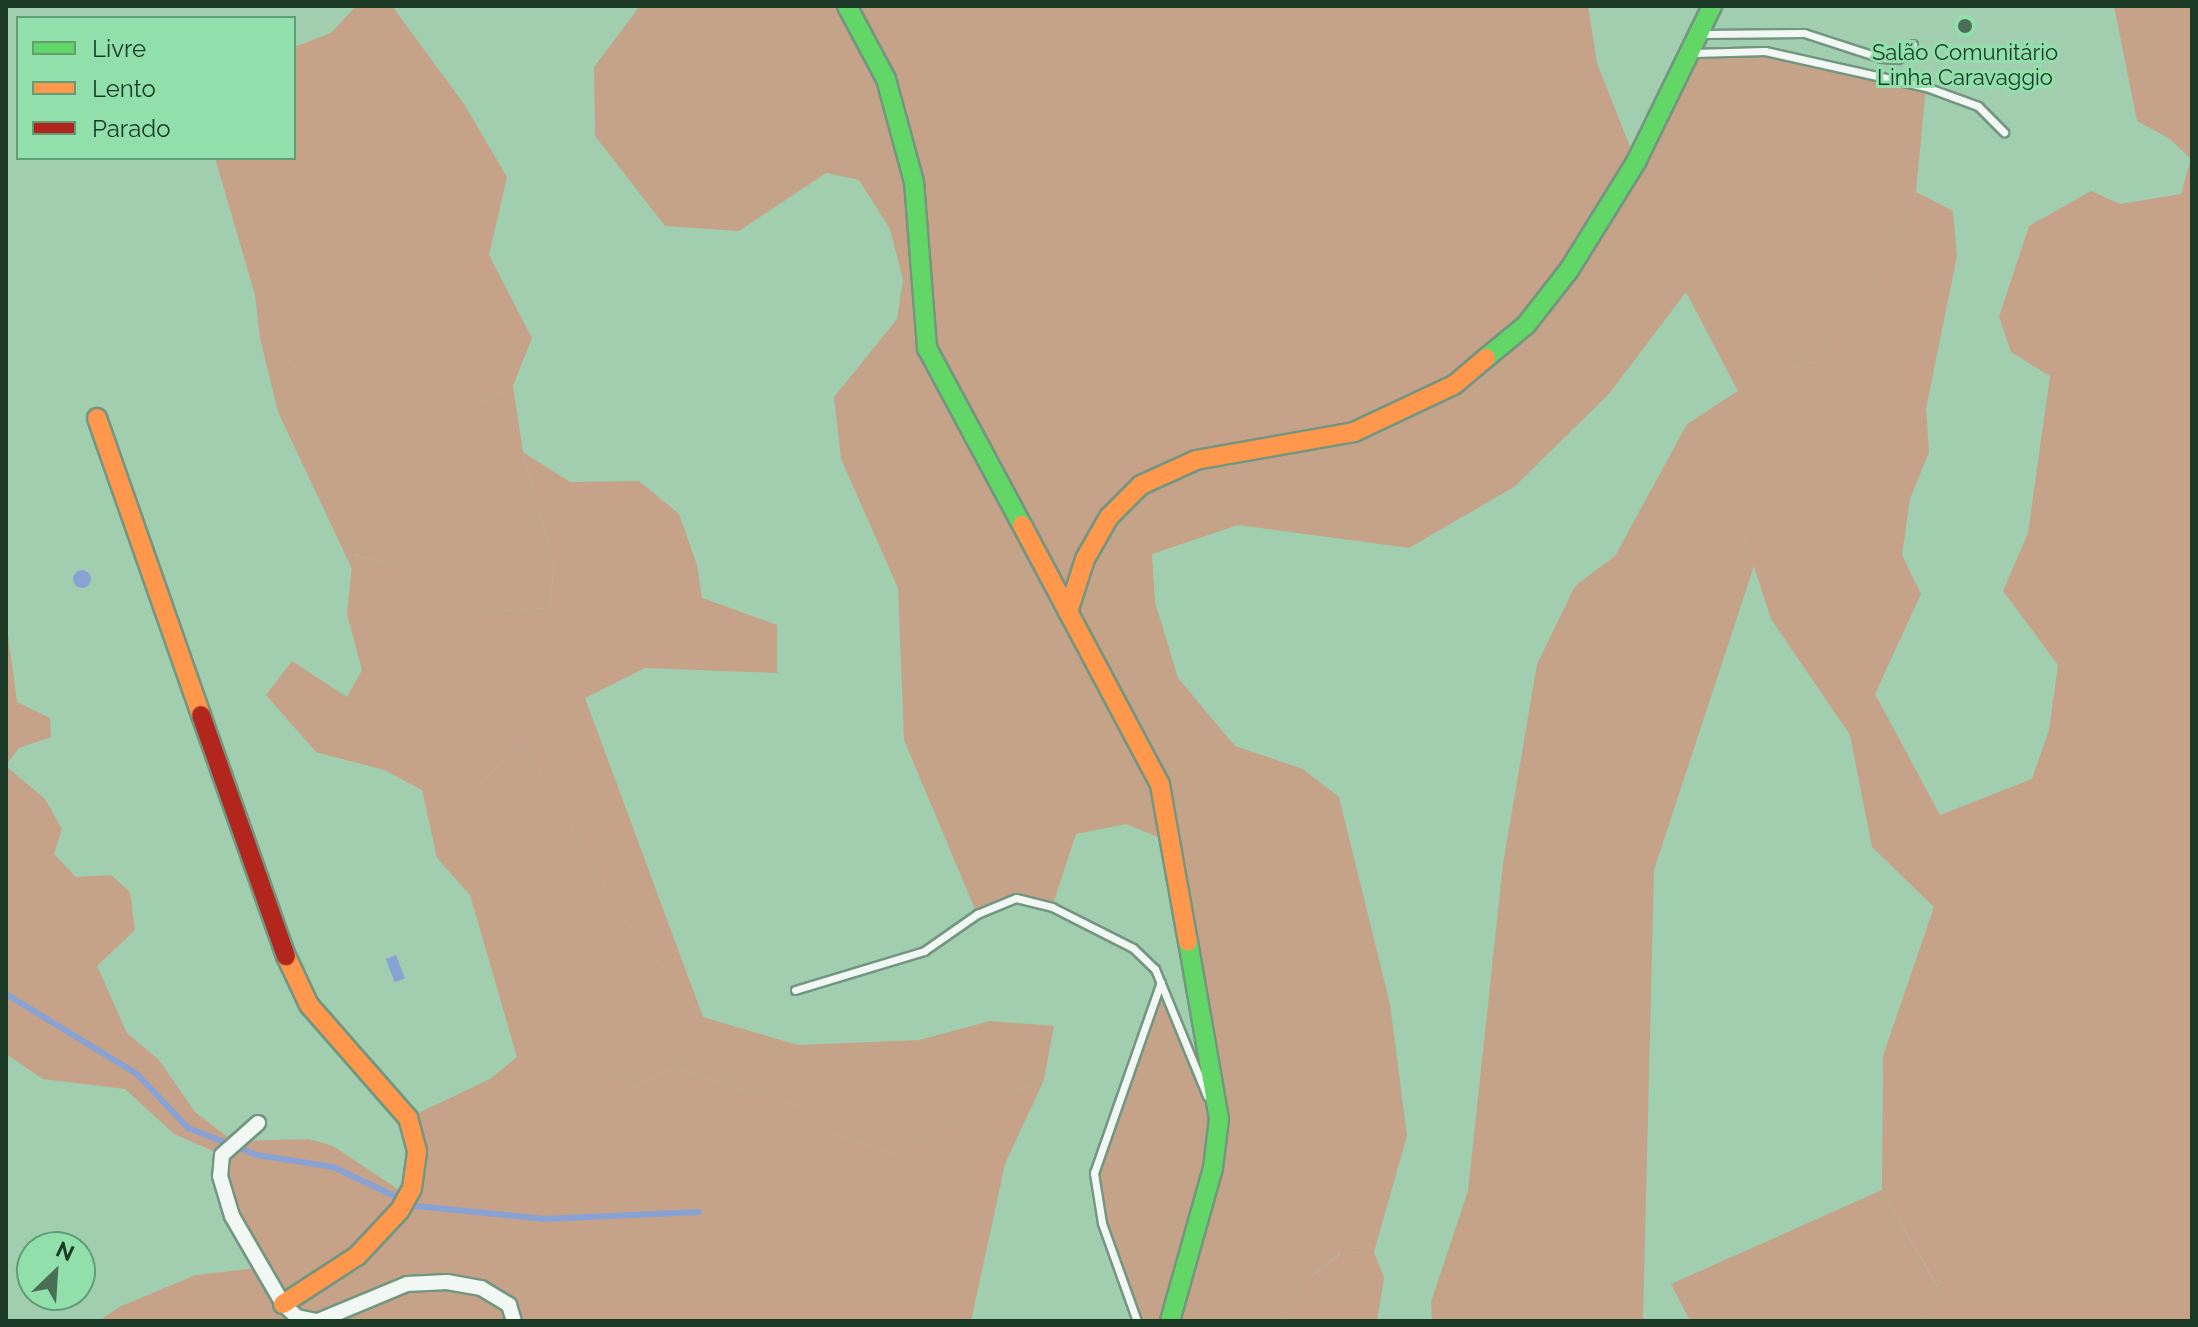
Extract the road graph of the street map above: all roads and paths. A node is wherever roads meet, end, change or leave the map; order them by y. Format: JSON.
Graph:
{"nodes":[{"id":1,"x":847,"y":6,"type":"edge"},
{"id":2,"x":1712,"y":6,"type":"edge"},
{"id":3,"x":1693,"y":44,"type":"junction"},
{"id":4,"x":1913,"y":44,"type":"dead end"},
{"id":5,"x":2004,"y":132,"type":"dead end"},
{"id":6,"x":97,"y":418,"type":"dead end"},
{"id":7,"x":1068,"y":612,"type":"junction"},
{"id":8,"x":1161,"y":982,"type":"junction"},
{"id":9,"x":795,"y":990,"type":"dead end"},
{"id":10,"x":1219,"y":1119,"type":"junction"},
{"id":11,"x":258,"y":1123,"type":"dead end"},
{"id":12,"x":283,"y":1304,"type":"junction"},
{"id":13,"x":317,"y":1321,"type":"edge"},
{"id":14,"x":514,"y":1321,"type":"edge"},
{"id":15,"x":1137,"y":1321,"type":"edge"},
{"id":16,"x":1170,"y":1321,"type":"edge"}],
"edges":[{"from":1,"to":7,"type":"street"},
{"from":2,"to":3,"type":"street"},
{"from":3,"to":4,"type":"lane"},
{"from":3,"to":5,"type":"lane"},
{"from":3,"to":7,"type":"street"},
{"from":6,"to":12,"type":"street"},
{"from":7,"to":10,"type":"street"},
{"from":8,"to":9,"type":"lane"},
{"from":8,"to":10,"type":"lane"},
{"from":8,"to":15,"type":"lane"},
{"from":10,"to":16,"type":"street"},
{"from":11,"to":12,"type":"street"},
{"from":12,"to":13,"type":"street"},
{"from":13,"to":14,"type":"street"}]}
